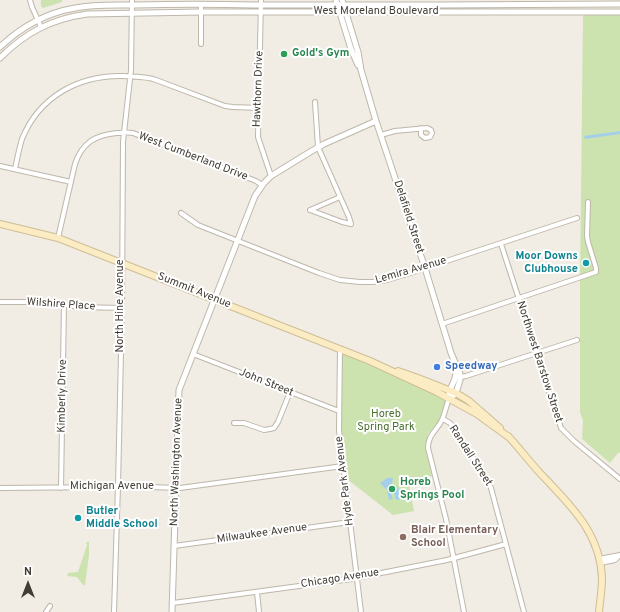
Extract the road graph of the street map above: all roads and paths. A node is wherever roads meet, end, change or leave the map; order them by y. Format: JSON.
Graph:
{"nodes":[{"id":1,"x":30,"y":0,"type":"edge"},
{"id":2,"x":132,"y":2,"type":"edge"},
{"id":3,"x":261,"y":2,"type":"edge"},
{"id":4,"x":337,"y":2,"type":"edge"},
{"id":5,"x":343,"y":2,"type":"edge"},
{"id":6,"x":562,"y":2,"type":"edge"},
{"id":7,"x":202,"y":4,"type":"junction"},
{"id":8,"x":439,"y":4,"type":"junction"},
{"id":9,"x":481,"y":4,"type":"junction"},
{"id":10,"x":518,"y":4,"type":"junction"},
{"id":11,"x":620,"y":4,"type":"edge"},
{"id":12,"x":147,"y":5,"type":"junction"},
{"id":13,"x":289,"y":5,"type":"junction"},
{"id":14,"x":315,"y":5,"type":"junction"},
{"id":15,"x":376,"y":5,"type":"junction"},
{"id":16,"x":395,"y":5,"type":"junction"},
{"id":17,"x":201,"y":12,"type":"junction"},
{"id":18,"x":261,"y":12,"type":"junction"},
{"id":19,"x":289,"y":12,"type":"junction"},
{"id":20,"x":315,"y":12,"type":"junction"},
{"id":21,"x":376,"y":12,"type":"junction"},
{"id":22,"x":395,"y":12,"type":"junction"},
{"id":23,"x":439,"y":12,"type":"junction"},
{"id":24,"x":482,"y":12,"type":"junction"},
{"id":25,"x":518,"y":12,"type":"junction"},
{"id":26,"x":563,"y":12,"type":"junction"},
{"id":27,"x":620,"y":12,"type":"edge"},
{"id":28,"x":132,"y":13,"type":"junction"},
{"id":29,"x":147,"y":13,"type":"junction"},
{"id":30,"x":339,"y":13,"type":"junction"},
{"id":31,"x":347,"y":13,"type":"junction"},
{"id":32,"x":38,"y":20,"type":"junction"},
{"id":33,"x":41,"y":27,"type":"junction"},
{"id":34,"x":352,"y":30,"type":"junction"},
{"id":35,"x":346,"y":32,"type":"junction"},
{"id":36,"x":201,"y":44,"type":"dead end"},
{"id":37,"x":0,"y":47,"type":"edge"},
{"id":38,"x":354,"y":48,"type":"junction"},
{"id":39,"x":0,"y":57,"type":"edge"},
{"id":40,"x":131,"y":76,"type":"junction"},
{"id":41,"x":315,"y":102,"type":"dead end"},
{"id":42,"x":259,"y":108,"type":"junction"},
{"id":43,"x":376,"y":121,"type":"junction"},
{"id":44,"x":421,"y":128,"type":"dead end"},
{"id":45,"x":124,"y":133,"type":"junction"},
{"id":46,"x":381,"y":135,"type":"junction"},
{"id":47,"x":318,"y":147,"type":"junction"},
{"id":48,"x":0,"y":166,"type":"edge"},
{"id":49,"x":15,"y":169,"type":"junction"},
{"id":50,"x":272,"y":176,"type":"junction"},
{"id":51,"x":71,"y":182,"type":"junction"},
{"id":52,"x":262,"y":185,"type":"junction"},
{"id":53,"x":340,"y":197,"type":"junction"},
{"id":54,"x":588,"y":202,"type":"dead end"},
{"id":55,"x":181,"y":213,"type":"dead end"},
{"id":56,"x":577,"y":218,"type":"dead end"},
{"id":57,"x":0,"y":224,"type":"edge"},
{"id":58,"x":58,"y":238,"type":"junction"},
{"id":59,"x":238,"y":241,"type":"junction"},
{"id":60,"x":501,"y":244,"type":"junction"},
{"id":61,"x":121,"y":263,"type":"junction"},
{"id":62,"x":425,"y":268,"type":"junction"},
{"id":63,"x":518,"y":298,"type":"junction"},
{"id":64,"x":214,"y":300,"type":"junction"},
{"id":65,"x":0,"y":302,"type":"edge"},
{"id":66,"x":64,"y":304,"type":"junction"},
{"id":67,"x":122,"y":308,"type":"junction"},
{"id":68,"x":442,"y":324,"type":"junction"},
{"id":69,"x":577,"y":340,"type":"dead end"},
{"id":70,"x":340,"y":349,"type":"junction"},
{"id":71,"x":536,"y":353,"type":"junction"},
{"id":72,"x":193,"y":354,"type":"junction"},
{"id":73,"x":456,"y":365,"type":"junction"},
{"id":74,"x":384,"y":368,"type":"junction"},
{"id":75,"x":460,"y":377,"type":"junction"},
{"id":76,"x":450,"y":391,"type":"junction"},
{"id":77,"x":290,"y":392,"type":"junction"},
{"id":78,"x":456,"y":393,"type":"junction"},
{"id":79,"x":449,"y":399,"type":"junction"},
{"id":80,"x":339,"y":411,"type":"junction"},
{"id":81,"x":443,"y":419,"type":"junction"},
{"id":82,"x":234,"y":423,"type":"dead end"},
{"id":83,"x":510,"y":438,"type":"junction"},
{"id":84,"x":343,"y":466,"type":"junction"},
{"id":85,"x":620,"y":479,"type":"edge"},
{"id":86,"x":118,"y":486,"type":"junction"},
{"id":87,"x":0,"y":488,"type":"edge"},
{"id":88,"x":61,"y":488,"type":"junction"},
{"id":89,"x":176,"y":488,"type":"junction"},
{"id":90,"x":350,"y":522,"type":"junction"},
{"id":91,"x":506,"y":544,"type":"junction"},
{"id":92,"x":174,"y":546,"type":"junction"},
{"id":93,"x":620,"y":555,"type":"edge"},
{"id":94,"x":454,"y":558,"type":"junction"},
{"id":95,"x":599,"y":561,"type":"junction"},
{"id":96,"x":357,"y":578,"type":"junction"},
{"id":97,"x":257,"y":592,"type":"junction"},
{"id":98,"x":172,"y":603,"type":"junction"},
{"id":99,"x":50,"y":606,"type":"dead end"},
{"id":100,"x":46,"y":612,"type":"edge"},
{"id":101,"x":114,"y":612,"type":"edge"},
{"id":102,"x":172,"y":612,"type":"edge"},
{"id":103,"x":259,"y":612,"type":"edge"},
{"id":104,"x":361,"y":612,"type":"edge"},
{"id":105,"x":464,"y":612,"type":"edge"},
{"id":106,"x":524,"y":612,"type":"edge"},
{"id":107,"x":599,"y":612,"type":"edge"}],
"edges":[{"from":1,"to":32,"type":"street"},
{"from":2,"to":12,"type":"street","name":"West Moreland Boulevard"},
{"from":2,"to":28,"type":"street","name":"North Hine Avenue"},
{"from":2,"to":32,"type":"street","name":"West Moreland Boulevard"},
{"from":3,"to":7,"type":"street","name":"West Moreland Boulevard"},
{"from":3,"to":13,"type":"street","name":"West Moreland Boulevard"},
{"from":3,"to":18,"type":"street","name":"Hawthorn Drive"},
{"from":4,"to":5,"type":"street","name":"West Moreland Boulevard"},
{"from":4,"to":14,"type":"street","name":"West Moreland Boulevard"},
{"from":4,"to":30,"type":"street","name":"Delafield Street"},
{"from":5,"to":15,"type":"street","name":"West Moreland Boulevard"},
{"from":5,"to":31,"type":"street","name":"Delafield Street"},
{"from":6,"to":10,"type":"street","name":"West Moreland Boulevard"},
{"from":6,"to":11,"type":"street","name":"West Moreland Boulevard"},
{"from":6,"to":26,"type":"street"},
{"from":7,"to":12,"type":"street","name":"West Moreland Boulevard"},
{"from":7,"to":17,"type":"street"},
{"from":8,"to":9,"type":"street","name":"West Moreland Boulevard"},
{"from":8,"to":16,"type":"street","name":"West Moreland Boulevard"},
{"from":8,"to":23,"type":"street"},
{"from":9,"to":10,"type":"street","name":"West Moreland Boulevard"},
{"from":9,"to":24,"type":"street"},
{"from":10,"to":25,"type":"street"},
{"from":12,"to":29,"type":"street"},
{"from":13,"to":14,"type":"street","name":"West Moreland Boulevard"},
{"from":13,"to":19,"type":"street"},
{"from":14,"to":20,"type":"street"},
{"from":15,"to":16,"type":"street","name":"West Moreland Boulevard"},
{"from":15,"to":21,"type":"street"},
{"from":16,"to":22,"type":"street"},
{"from":17,"to":18,"type":"street","name":"West Moreland Boulevard"},
{"from":17,"to":29,"type":"street","name":"West Moreland Boulevard"},
{"from":17,"to":36,"type":"street"},
{"from":18,"to":19,"type":"street","name":"West Moreland Boulevard"},
{"from":18,"to":42,"type":"street","name":"Hawthorn Drive"},
{"from":19,"to":20,"type":"street","name":"West Moreland Boulevard"},
{"from":20,"to":30,"type":"street","name":"West Moreland Boulevard"},
{"from":21,"to":22,"type":"street","name":"West Moreland Boulevard"},
{"from":21,"to":31,"type":"street","name":"West Moreland Boulevard"},
{"from":22,"to":23,"type":"street","name":"West Moreland Boulevard"},
{"from":23,"to":24,"type":"street","name":"West Moreland Boulevard"},
{"from":24,"to":25,"type":"street","name":"West Moreland Boulevard"},
{"from":25,"to":26,"type":"street","name":"West Moreland Boulevard"},
{"from":26,"to":27,"type":"street","name":"West Moreland Boulevard"},
{"from":28,"to":29,"type":"street","name":"West Moreland Boulevard"},
{"from":28,"to":33,"type":"street","name":"West Moreland Boulevard"},
{"from":28,"to":40,"type":"street","name":"North Hine Avenue"},
{"from":30,"to":31,"type":"street","name":"West Moreland Boulevard"},
{"from":30,"to":35,"type":"street","name":"Delafield Street"},
{"from":31,"to":34,"type":"street","name":"Delafield Street"},
{"from":32,"to":33,"type":"street"},
{"from":32,"to":37,"type":"street","name":"West Moreland Boulevard"},
{"from":33,"to":39,"type":"street","name":"West Moreland Boulevard"},
{"from":34,"to":35,"type":"street"},
{"from":34,"to":38,"type":"street","name":"Delafield Street"},
{"from":35,"to":38,"type":"street","name":"Delafield Street"},
{"from":38,"to":43,"type":"street","name":"Delafield Street"},
{"from":40,"to":42,"type":"street"},
{"from":40,"to":45,"type":"street","name":"North Hine Avenue"},
{"from":40,"to":49,"type":"street"},
{"from":41,"to":47,"type":"street"},
{"from":42,"to":50,"type":"street","name":"Hawthorn Drive"},
{"from":43,"to":46,"type":"street","name":"Delafield Street"},
{"from":43,"to":47,"type":"street","name":"North Washington Avenue"},
{"from":44,"to":46,"type":"street"},
{"from":45,"to":51,"type":"street","name":"West Cumberland Drive"},
{"from":45,"to":52,"type":"street","name":"West Cumberland Drive"},
{"from":45,"to":61,"type":"street","name":"North Hine Avenue"},
{"from":46,"to":62,"type":"street","name":"Delafield Street"},
{"from":47,"to":50,"type":"street","name":"North Washington Avenue"},
{"from":47,"to":53,"type":"street"},
{"from":48,"to":49,"type":"street"},
{"from":49,"to":51,"type":"street"},
{"from":50,"to":52,"type":"street","name":"North Washington Avenue"},
{"from":51,"to":58,"type":"street","name":"West Cumberland Drive"},
{"from":52,"to":59,"type":"street","name":"North Washington Avenue"},
{"from":53,"to":53,"type":"street"},
{"from":54,"to":63,"type":"street"},
{"from":55,"to":59,"type":"street","name":"Lemira Avenue"},
{"from":56,"to":60,"type":"street","name":"Lemira Avenue"},
{"from":57,"to":58,"type":"main road","name":"Summit Avenue"},
{"from":58,"to":61,"type":"main road","name":"Summit Avenue"},
{"from":59,"to":62,"type":"street","name":"Lemira Avenue"},
{"from":59,"to":64,"type":"street","name":"North Washington Avenue"},
{"from":60,"to":62,"type":"street","name":"Lemira Avenue"},
{"from":60,"to":63,"type":"street","name":"Northwest Barstow Street"},
{"from":61,"to":64,"type":"main road","name":"Summit Avenue"},
{"from":61,"to":67,"type":"street","name":"North Hine Avenue"},
{"from":62,"to":68,"type":"street","name":"Delafield Street"},
{"from":63,"to":68,"type":"street"},
{"from":63,"to":71,"type":"street","name":"Northwest Barstow Street"},
{"from":64,"to":70,"type":"main road","name":"Summit Avenue"},
{"from":64,"to":72,"type":"street","name":"North Washington Avenue"},
{"from":65,"to":66,"type":"street","name":"Wilshire Place"},
{"from":66,"to":67,"type":"street","name":"Wilshire Place"},
{"from":66,"to":88,"type":"street","name":"Kimberly Drive"},
{"from":67,"to":86,"type":"street","name":"North Hine Avenue"},
{"from":68,"to":73,"type":"street","name":"Delafield Street"},
{"from":69,"to":71,"type":"street"},
{"from":70,"to":74,"type":"main road","name":"Summit Avenue"},
{"from":70,"to":80,"type":"street","name":"Hyde Park Avenue"},
{"from":71,"to":75,"type":"street"},
{"from":71,"to":85,"type":"street","name":"Northwest Barstow Street"},
{"from":72,"to":77,"type":"street","name":"John Street"},
{"from":72,"to":89,"type":"street","name":"North Washington Avenue"},
{"from":73,"to":75,"type":"street","name":"Delafield Street"},
{"from":73,"to":76,"type":"street","name":"Delafield Street"},
{"from":74,"to":76,"type":"main road","name":"Summit Avenue"},
{"from":74,"to":79,"type":"main road","name":"Summit Avenue"},
{"from":75,"to":78,"type":"street"},
{"from":76,"to":78,"type":"main road","name":"Summit Avenue"},
{"from":76,"to":79,"type":"street","name":"Delafield Street"},
{"from":77,"to":80,"type":"street","name":"John Street"},
{"from":77,"to":82,"type":"street"},
{"from":78,"to":79,"type":"street"},
{"from":78,"to":83,"type":"main road"},
{"from":79,"to":81,"type":"street"},
{"from":79,"to":83,"type":"main road"},
{"from":80,"to":84,"type":"street","name":"Hyde Park Avenue"},
{"from":81,"to":91,"type":"street","name":"Randall Street"},
{"from":81,"to":94,"type":"street"},
{"from":83,"to":95,"type":"main road"},
{"from":84,"to":89,"type":"street","name":"Michigan Avenue"},
{"from":84,"to":90,"type":"street","name":"Hyde Park Avenue"},
{"from":86,"to":88,"type":"street","name":"Michigan Avenue"},
{"from":86,"to":89,"type":"street","name":"Michigan Avenue"},
{"from":86,"to":101,"type":"street","name":"North Hine Avenue"},
{"from":87,"to":88,"type":"street","name":"Michigan Avenue"},
{"from":89,"to":92,"type":"street","name":"North Washington Avenue"},
{"from":90,"to":92,"type":"street","name":"Milwaukee Avenue"},
{"from":90,"to":96,"type":"street","name":"Hyde Park Avenue"},
{"from":91,"to":94,"type":"street","name":"Chicago Avenue"},
{"from":91,"to":106,"type":"street","name":"Randall Street"},
{"from":92,"to":98,"type":"street","name":"North Washington Avenue"},
{"from":93,"to":95,"type":"street"},
{"from":94,"to":96,"type":"street","name":"Chicago Avenue"},
{"from":94,"to":105,"type":"street"},
{"from":95,"to":107,"type":"main road"},
{"from":96,"to":97,"type":"street","name":"Chicago Avenue"},
{"from":96,"to":104,"type":"street","name":"Hyde Park Avenue"},
{"from":97,"to":98,"type":"street","name":"Chicago Avenue"},
{"from":97,"to":103,"type":"street"},
{"from":98,"to":102,"type":"street","name":"North Washington Avenue"},
{"from":99,"to":100,"type":"street"}]}
